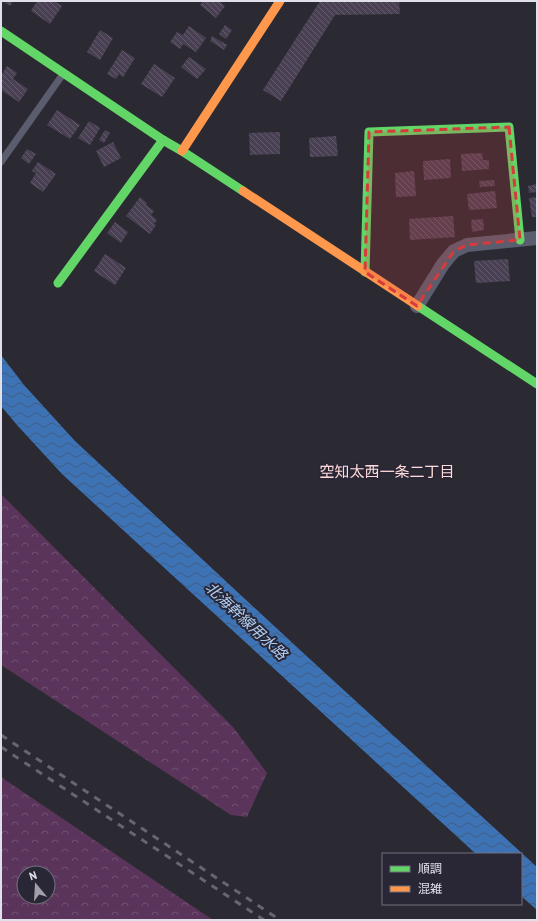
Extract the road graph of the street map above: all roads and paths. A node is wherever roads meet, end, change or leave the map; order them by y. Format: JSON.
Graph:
{"nodes":[{"id":1,"x":280,"y":1,"type":"edge"},
{"id":2,"x":1,"y":31,"type":"edge"},
{"id":3,"x":64,"y":74,"type":"junction"},
{"id":4,"x":163,"y":140,"type":"junction"},
{"id":5,"x":182,"y":151,"type":"junction"},
{"id":6,"x":1,"y":162,"type":"edge"},
{"id":7,"x":537,"y":238,"type":"edge"},
{"id":8,"x":520,"y":240,"type":"junction"},
{"id":9,"x":365,"y":272,"type":"junction"},
{"id":10,"x":58,"y":283,"type":"dead end"},
{"id":11,"x":417,"y":306,"type":"junction"},
{"id":12,"x":537,"y":384,"type":"edge"}],
"edges":[{"from":1,"to":5,"type":"street"},
{"from":2,"to":3,"type":"street"},
{"from":3,"to":4,"type":"street"},
{"from":3,"to":6,"type":"lane"},
{"from":4,"to":5,"type":"street"},
{"from":4,"to":10,"type":"street"},
{"from":5,"to":9,"type":"street"},
{"from":7,"to":8,"type":"street"},
{"from":8,"to":9,"type":"street"},
{"from":8,"to":11,"type":"street"},
{"from":9,"to":11,"type":"street"},
{"from":11,"to":12,"type":"street"}]}
